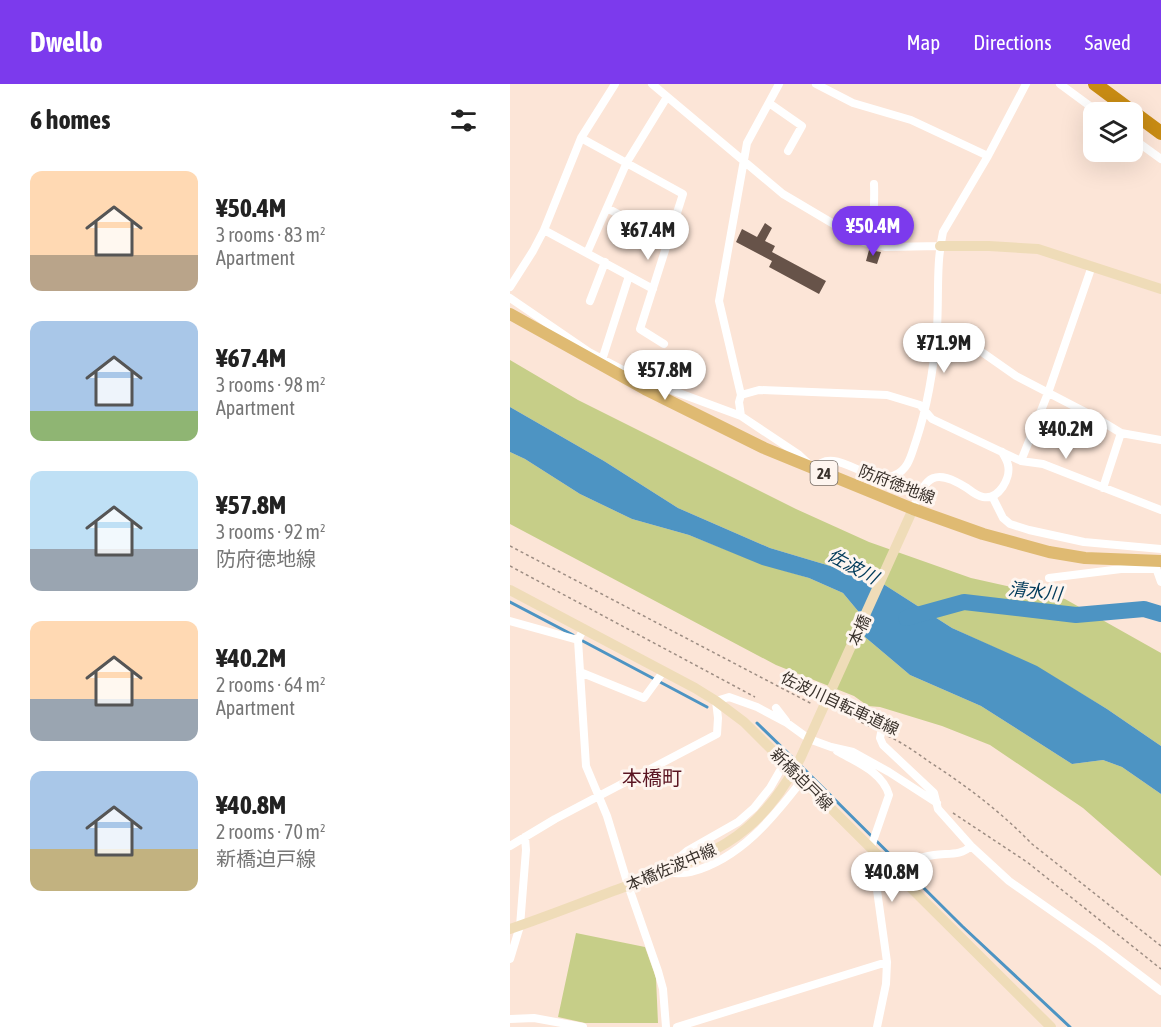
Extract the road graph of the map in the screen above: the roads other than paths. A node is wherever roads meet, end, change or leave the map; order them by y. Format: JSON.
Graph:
{"nodes":[{"id":1,"x":615,"y":84,"type":"edge"},
{"id":2,"x":652,"y":84,"type":"edge"},
{"id":3,"x":780,"y":84,"type":"edge"},
{"id":4,"x":816,"y":84,"type":"edge"},
{"id":5,"x":1026,"y":84,"type":"edge"},
{"id":6,"x":1060,"y":84,"type":"edge"},
{"id":7,"x":1096,"y":85,"type":"edge"},
{"id":8,"x":667,"y":97,"type":"junction"},
{"id":9,"x":1084,"y":102,"type":"edge"},
{"id":10,"x":769,"y":103,"type":"junction"},
{"id":11,"x":1161,"y":125,"type":"edge"},
{"id":12,"x":1161,"y":133,"type":"edge"},
{"id":13,"x":581,"y":138,"type":"junction"},
{"id":14,"x":1143,"y":146,"type":"edge"},
{"id":15,"x":788,"y":151,"type":"dead end"},
{"id":16,"x":988,"y":156,"type":"junction"},
{"id":17,"x":1161,"y":159,"type":"edge"},
{"id":18,"x":743,"y":161,"type":"junction"},
{"id":19,"x":627,"y":162,"type":"junction"},
{"id":20,"x":874,"y":184,"type":"dead end"},
{"id":21,"x":607,"y":208,"type":"junction"},
{"id":22,"x":544,"y":230,"type":"junction"},
{"id":23,"x":668,"y":241,"type":"junction"},
{"id":24,"x":874,"y":246,"type":"junction"},
{"id":25,"x":940,"y":246,"type":"junction"},
{"id":26,"x":587,"y":253,"type":"junction"},
{"id":27,"x":605,"y":262,"type":"junction"},
{"id":28,"x":1092,"y":266,"type":"junction"},
{"id":29,"x":629,"y":276,"type":"junction"},
{"id":30,"x":510,"y":287,"type":"edge"},
{"id":31,"x":653,"y":289,"type":"junction"},
{"id":32,"x":1161,"y":289,"type":"edge"},
{"id":33,"x":510,"y":298,"type":"edge"},
{"id":34,"x":590,"y":301,"type":"dead end"},
{"id":35,"x":510,"y":314,"type":"edge"},
{"id":36,"x":937,"y":330,"type":"junction"},
{"id":37,"x":664,"y":344,"type":"dead end"},
{"id":38,"x":601,"y":362,"type":"junction"},
{"id":39,"x":1048,"y":393,"type":"junction"},
{"id":40,"x":741,"y":395,"type":"junction"},
{"id":41,"x":925,"y":413,"type":"junction"},
{"id":42,"x":741,"y":417,"type":"junction"},
{"id":43,"x":1121,"y":433,"type":"junction"},
{"id":44,"x":1161,"y":440,"type":"edge"},
{"id":45,"x":1001,"y":451,"type":"junction"},
{"id":46,"x":1021,"y":461,"type":"junction"},
{"id":47,"x":814,"y":469,"type":"junction"},
{"id":48,"x":1103,"y":488,"type":"junction"},
{"id":49,"x":992,"y":496,"type":"junction"},
{"id":50,"x":913,"y":509,"type":"junction"},
{"id":51,"x":1161,"y":510,"type":"edge"},
{"id":52,"x":1161,"y":549,"type":"edge"},
{"id":53,"x":1157,"y":564,"type":"edge"},
{"id":54,"x":1049,"y":579,"type":"dead end"},
{"id":55,"x":1161,"y":582,"type":"edge"},
{"id":56,"x":510,"y":591,"type":"edge"},
{"id":57,"x":510,"y":621,"type":"edge"},
{"id":58,"x":580,"y":635,"type":"junction"},
{"id":59,"x":580,"y":672,"type":"junction"},
{"id":60,"x":663,"y":672,"type":"junction"},
{"id":61,"x":716,"y":701,"type":"junction"},
{"id":62,"x":776,"y":708,"type":"dead end"},
{"id":63,"x":786,"y":723,"type":"junction"},
{"id":64,"x":814,"y":727,"type":"joint"},
{"id":65,"x":881,"y":733,"type":"road end"},
{"id":66,"x":809,"y":739,"type":"junction"},
{"id":67,"x":831,"y":747,"type":"junction"},
{"id":68,"x":785,"y":762,"type":"junction"},
{"id":69,"x":803,"y":779,"type":"junction"},
{"id":70,"x":599,"y":796,"type":"junction"},
{"id":71,"x":937,"y":803,"type":"junction"},
{"id":72,"x":525,"y":837,"type":"junction"},
{"id":73,"x":510,"y":846,"type":"edge"},
{"id":74,"x":971,"y":846,"type":"junction"},
{"id":75,"x":871,"y":847,"type":"junction"},
{"id":76,"x":894,"y":870,"type":"junction"},
{"id":77,"x":660,"y":873,"type":"junction"},
{"id":78,"x":628,"y":885,"type":"junction"},
{"id":79,"x":515,"y":927,"type":"edge"},
{"id":80,"x":510,"y":959,"type":"edge"},
{"id":81,"x":887,"y":962,"type":"junction"},
{"id":82,"x":1161,"y":991,"type":"edge"},
{"id":83,"x":510,"y":1019,"type":"edge"},
{"id":84,"x":552,"y":1024,"type":"edge"},
{"id":85,"x":583,"y":1027,"type":"edge"},
{"id":86,"x":666,"y":1027,"type":"edge"},
{"id":87,"x":677,"y":1027,"type":"edge"},
{"id":88,"x":877,"y":1027,"type":"edge"},
{"id":89,"x":1050,"y":1027,"type":"edge"}],
"edges":[{"from":1,"to":13,"type":"street"},
{"from":2,"to":8,"type":"street"},
{"from":3,"to":10,"type":"street"},
{"from":4,"to":16,"type":"street"},
{"from":5,"to":16,"type":"street"},
{"from":6,"to":9,"type":"street"},
{"from":7,"to":11,"type":"highway"},
{"from":7,"to":12,"type":"highway"},
{"from":8,"to":18,"type":"street"},
{"from":8,"to":19,"type":"street"},
{"from":10,"to":15,"type":"street"},
{"from":10,"to":18,"type":"street"},
{"from":13,"to":19,"type":"street"},
{"from":13,"to":22,"type":"street"},
{"from":14,"to":17,"type":"street"},
{"from":16,"to":25,"type":"street"},
{"from":18,"to":24,"type":"street"},
{"from":18,"to":40,"type":"street"},
{"from":19,"to":21,"type":"street"},
{"from":19,"to":23,"type":"street"},
{"from":20,"to":24,"type":"street"},
{"from":21,"to":23,"type":"street"},
{"from":21,"to":26,"type":"street"},
{"from":22,"to":26,"type":"street"},
{"from":22,"to":30,"type":"street"},
{"from":23,"to":31,"type":"street"},
{"from":24,"to":25,"type":"street"},
{"from":25,"to":28,"type":"street"},
{"from":25,"to":36,"type":"street"},
{"from":26,"to":27,"type":"street"},
{"from":27,"to":29,"type":"street"},
{"from":27,"to":34,"type":"street"},
{"from":28,"to":32,"type":"street"},
{"from":28,"to":39,"type":"street"},
{"from":29,"to":31,"type":"street"},
{"from":29,"to":38,"type":"street"},
{"from":31,"to":37,"type":"street"},
{"from":33,"to":38,"type":"street"},
{"from":35,"to":38,"type":"main road","name":"防府徳地線","number":"24"},
{"from":36,"to":39,"type":"street"},
{"from":36,"to":41,"type":"street"},
{"from":38,"to":42,"type":"street"},
{"from":38,"to":47,"type":"main road","name":"防府徳地線","number":"24"},
{"from":39,"to":43,"type":"street"},
{"from":39,"to":46,"type":"street"},
{"from":40,"to":41,"type":"street"},
{"from":40,"to":42,"type":"street"},
{"from":41,"to":45,"type":"street"},
{"from":41,"to":47,"type":"street"},
{"from":42,"to":47,"type":"street"},
{"from":43,"to":44,"type":"street"},
{"from":43,"to":48,"type":"street"},
{"from":45,"to":46,"type":"street"},
{"from":45,"to":49,"type":"street"},
{"from":46,"to":48,"type":"street"},
{"from":47,"to":50,"type":"main road","name":"防府徳地線","number":"24"},
{"from":48,"to":51,"type":"street"},
{"from":49,"to":50,"type":"street"},
{"from":49,"to":52,"type":"street"},
{"from":50,"to":53,"type":"main road","name":"防府徳地線","number":"24"},
{"from":50,"to":64,"type":"street","name":"本橋"},
{"from":53,"to":54,"type":"street"},
{"from":53,"to":55,"type":"street"},
{"from":56,"to":58,"type":"street","name":"新橋迫戸線"},
{"from":57,"to":58,"type":"street"},
{"from":58,"to":59,"type":"street"},
{"from":58,"to":60,"type":"street","name":"新橋迫戸線"},
{"from":59,"to":60,"type":"street"},
{"from":59,"to":70,"type":"street"},
{"from":60,"to":61,"type":"street","name":"新橋迫戸線"},
{"from":61,"to":63,"type":"street"},
{"from":61,"to":68,"type":"street","name":"新橋迫戸線"},
{"from":61,"to":70,"type":"street"},
{"from":62,"to":63,"type":"street"},
{"from":63,"to":66,"type":"street"},
{"from":64,"to":66,"type":"street","name":"本橋佐波中線"},
{"from":65,"to":71,"type":"street"},
{"from":66,"to":67,"type":"street"},
{"from":66,"to":77,"type":"street","name":"本橋佐波中線"},
{"from":67,"to":71,"type":"street"},
{"from":67,"to":75,"type":"street"},
{"from":68,"to":69,"type":"street","name":"新橋迫戸線"},
{"from":68,"to":77,"type":"street"},
{"from":69,"to":75,"type":"street","name":"新橋迫戸線"},
{"from":69,"to":77,"type":"street"},
{"from":70,"to":72,"type":"street"},
{"from":70,"to":78,"type":"street"},
{"from":71,"to":74,"type":"street"},
{"from":72,"to":73,"type":"street"},
{"from":72,"to":79,"type":"street"},
{"from":74,"to":76,"type":"street"},
{"from":74,"to":82,"type":"street"},
{"from":75,"to":76,"type":"street","name":"新橋迫戸線"},
{"from":75,"to":81,"type":"street"},
{"from":76,"to":89,"type":"street","name":"新橋迫戸線"},
{"from":77,"to":78,"type":"street","name":"本橋佐波中線"},
{"from":78,"to":79,"type":"street","name":"本橋佐波中線"},
{"from":78,"to":86,"type":"street"},
{"from":79,"to":80,"type":"street"},
{"from":81,"to":87,"type":"street"},
{"from":81,"to":88,"type":"street"},
{"from":83,"to":84,"type":"street"},
{"from":84,"to":85,"type":"street"}]}
